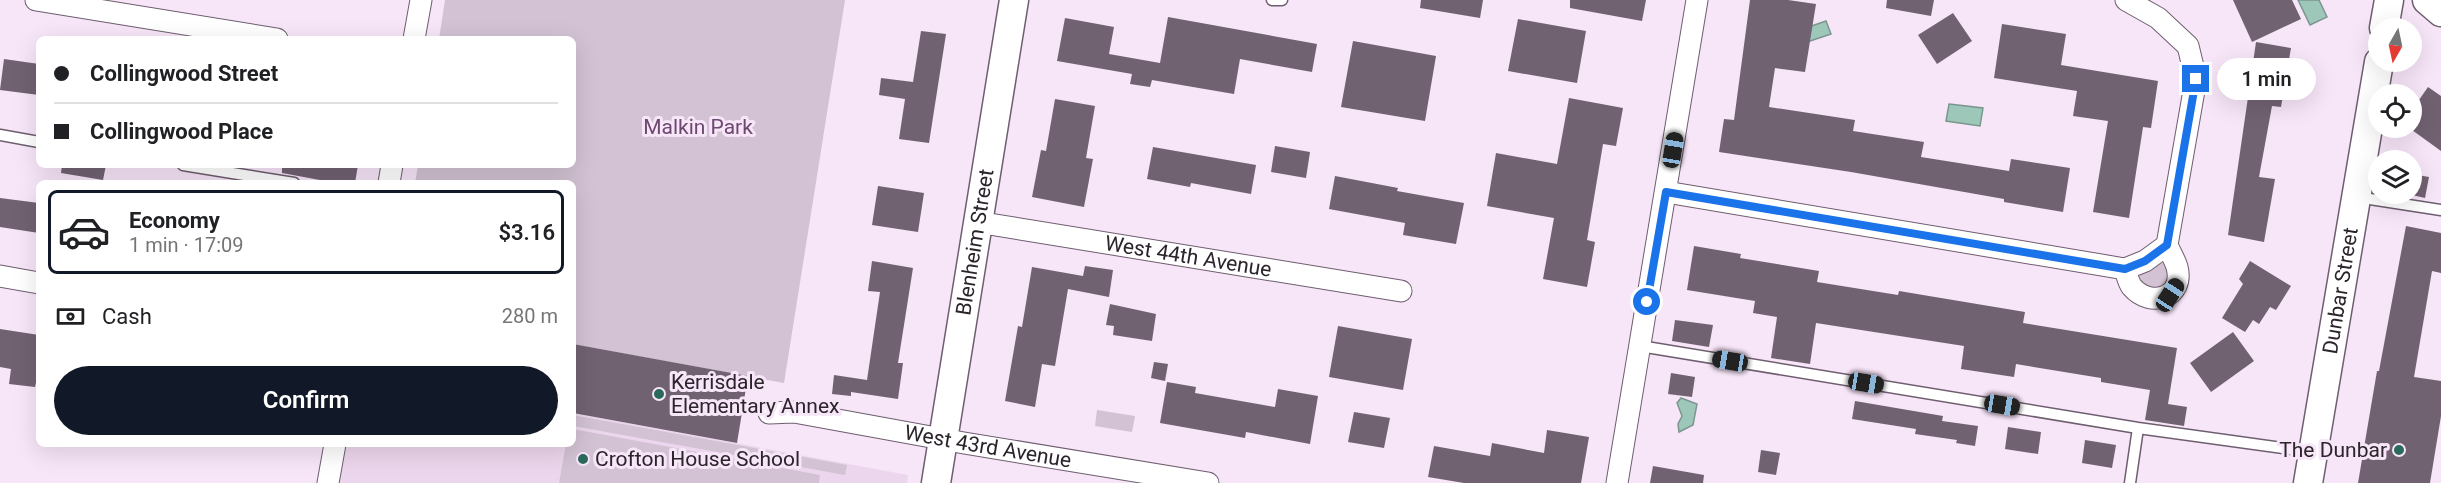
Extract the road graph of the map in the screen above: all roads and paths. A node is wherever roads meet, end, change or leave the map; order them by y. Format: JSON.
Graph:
{"nodes":[{"id":1,"x":36,"y":0,"type":"edge"},
{"id":2,"x":421,"y":0,"type":"edge"},
{"id":3,"x":1014,"y":0,"type":"edge"},
{"id":4,"x":1272,"y":0,"type":"edge"},
{"id":5,"x":1282,"y":0,"type":"edge"},
{"id":6,"x":1697,"y":0,"type":"edge"},
{"id":7,"x":2126,"y":0,"type":"edge"},
{"id":8,"x":2389,"y":0,"type":"edge"},
{"id":9,"x":2427,"y":0,"type":"edge"},
{"id":10,"x":2441,"y":12,"type":"edge"},
{"id":11,"x":2386,"y":18,"type":"edge"},
{"id":12,"x":258,"y":36,"type":"edge"},
{"id":13,"x":415,"y":36,"type":"edge"},
{"id":14,"x":2377,"y":72,"type":"edge"},
{"id":15,"x":0,"y":135,"type":"edge"},
{"id":16,"x":36,"y":141,"type":"edge"},
{"id":17,"x":202,"y":168,"type":"edge"},
{"id":18,"x":276,"y":180,"type":"edge"},
{"id":19,"x":1666,"y":192,"type":"junction"},
{"id":20,"x":2357,"y":196,"type":"junction"},
{"id":21,"x":2441,"y":210,"type":"edge"},
{"id":22,"x":977,"y":222,"type":"junction"},
{"id":23,"x":2167,"y":245,"type":"junction"},
{"id":24,"x":2125,"y":269,"type":"junction"},
{"id":25,"x":0,"y":276,"type":"edge"},
{"id":26,"x":36,"y":282,"type":"edge"},
{"id":27,"x":1401,"y":291,"type":"dead end"},
{"id":28,"x":1640,"y":346,"type":"junction"},
{"id":29,"x":769,"y":413,"type":"dead end"},
{"id":30,"x":2138,"y":428,"type":"junction"},
{"id":31,"x":943,"y":439,"type":"junction"},
{"id":32,"x":334,"y":447,"type":"edge"},
{"id":33,"x":2313,"y":452,"type":"junction"},
{"id":34,"x":328,"y":483,"type":"edge"},
{"id":35,"x":936,"y":483,"type":"edge"},
{"id":36,"x":1208,"y":483,"type":"edge"},
{"id":37,"x":1617,"y":483,"type":"edge"},
{"id":38,"x":2130,"y":483,"type":"edge"},
{"id":39,"x":2308,"y":483,"type":"edge"}],
"edges":[{"from":1,"to":12,"type":"street"},
{"from":2,"to":13,"type":"street"},
{"from":3,"to":22,"type":"street","name":"Blenheim Street"},
{"from":4,"to":5,"type":"lane"},
{"from":6,"to":19,"type":"street"},
{"from":7,"to":23,"type":"street"},
{"from":8,"to":11,"type":"street"},
{"from":9,"to":10,"type":"street"},
{"from":14,"to":20,"type":"street","name":"Dunbar Street"},
{"from":15,"to":16,"type":"lane"},
{"from":17,"to":18,"type":"lane"},
{"from":19,"to":24,"type":"street"},
{"from":19,"to":28,"type":"street"},
{"from":20,"to":21,"type":"lane"},
{"from":20,"to":33,"type":"street","name":"Dunbar Street"},
{"from":22,"to":27,"type":"street","name":"West 44th Avenue"},
{"from":22,"to":31,"type":"street","name":"Blenheim Street"},
{"from":23,"to":24,"type":"street"},
{"from":23,"to":24,"type":"street"},
{"from":25,"to":26,"type":"street"},
{"from":28,"to":30,"type":"lane"},
{"from":28,"to":37,"type":"street"},
{"from":29,"to":31,"type":"street","name":"West 43rd Avenue"},
{"from":30,"to":33,"type":"lane"},
{"from":30,"to":38,"type":"lane"},
{"from":31,"to":35,"type":"street","name":"Blenheim Street"},
{"from":31,"to":36,"type":"street","name":"West 43rd Avenue"},
{"from":32,"to":34,"type":"street"},
{"from":33,"to":39,"type":"street","name":"Dunbar Street"}]}
